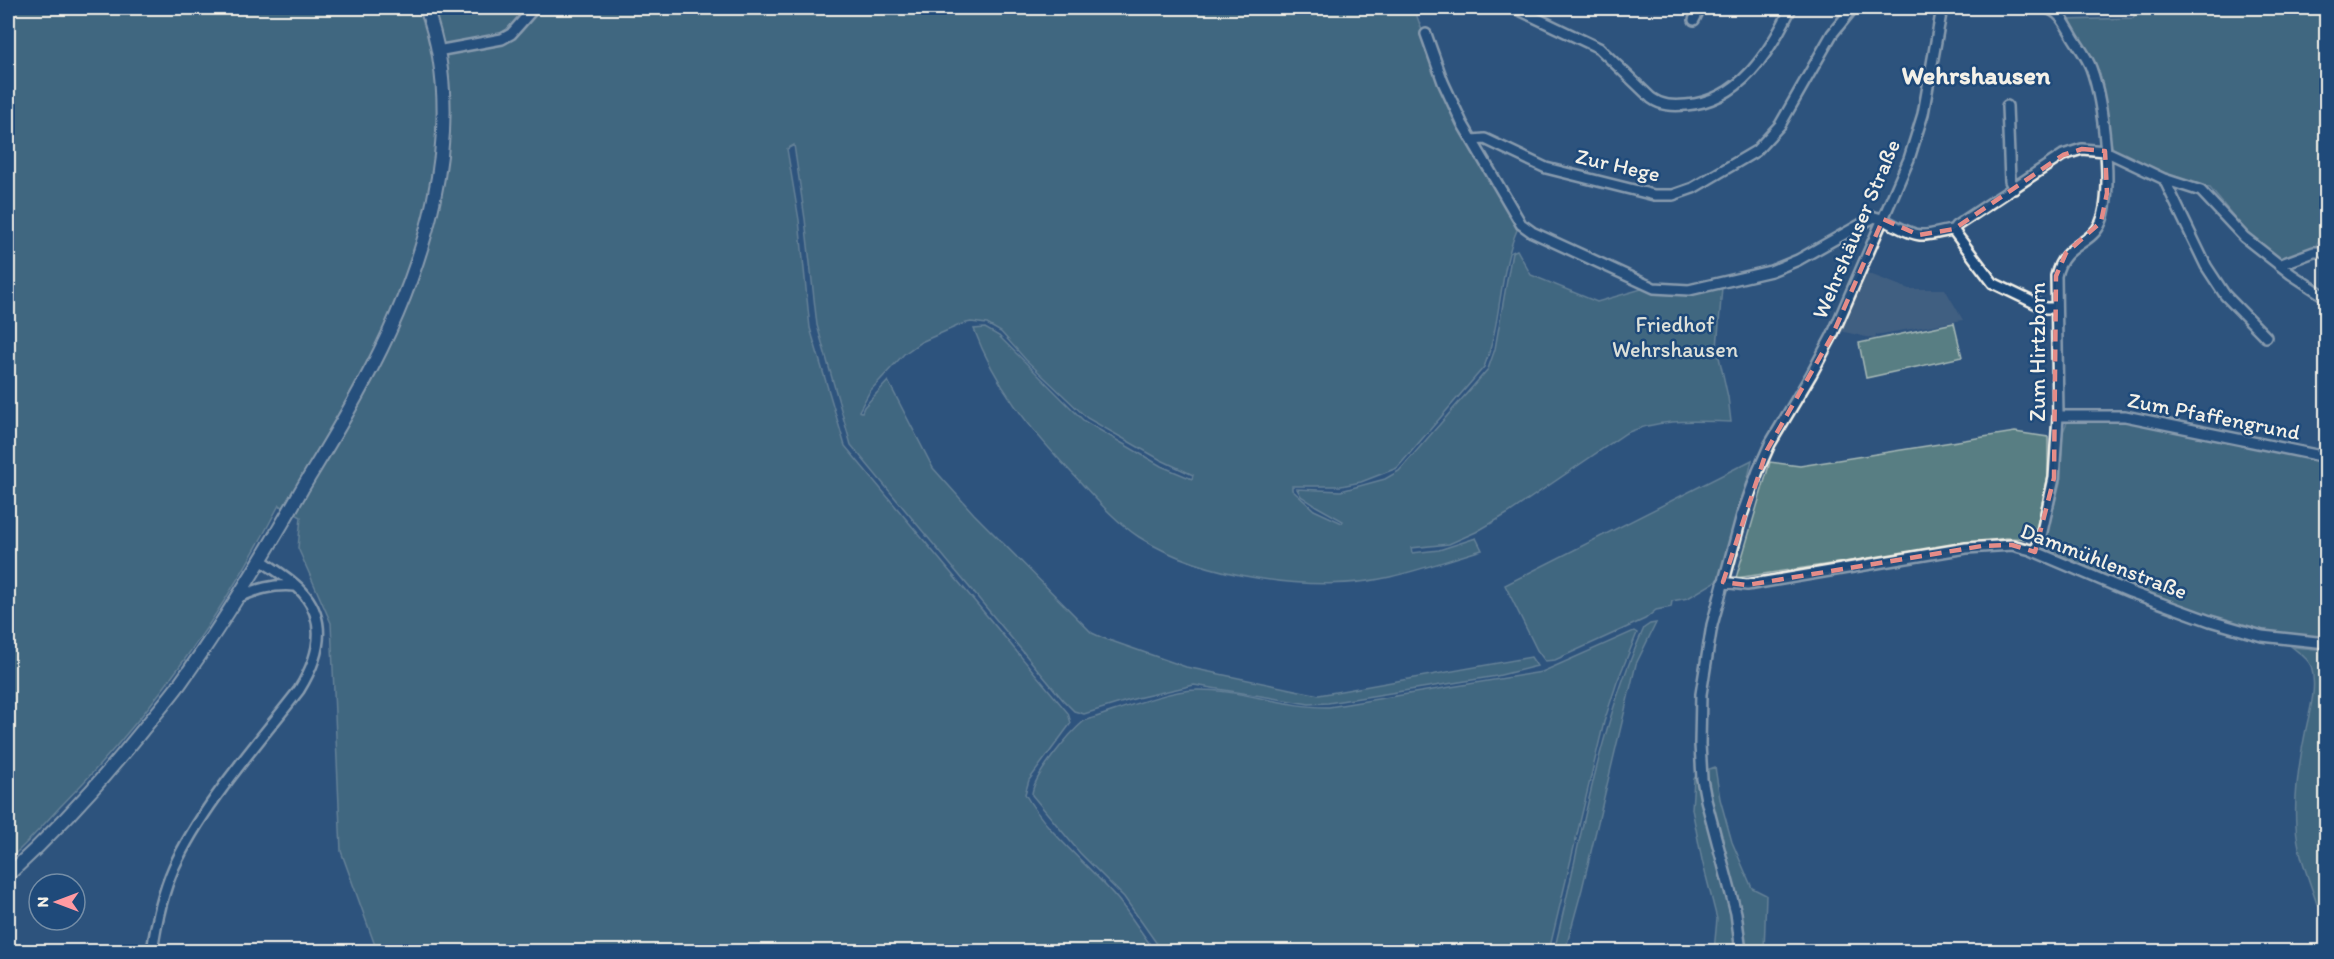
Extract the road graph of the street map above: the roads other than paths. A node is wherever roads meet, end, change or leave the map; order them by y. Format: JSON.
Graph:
{"nodes":[{"id":1,"x":426,"y":8,"type":"edge"},
{"id":2,"x":534,"y":8,"type":"edge"},
{"id":3,"x":1515,"y":8,"type":"edge"},
{"id":4,"x":1700,"y":8,"type":"edge"},
{"id":5,"x":1791,"y":8,"type":"edge"},
{"id":6,"x":1853,"y":8,"type":"edge"},
{"id":7,"x":1942,"y":8,"type":"edge"},
{"id":8,"x":2046,"y":8,"type":"edge"},
{"id":9,"x":1694,"y":20,"type":"dead end"},
{"id":10,"x":1426,"y":34,"type":"dead end"},
{"id":11,"x":437,"y":51,"type":"junction"},
{"id":12,"x":2007,"y":106,"type":"dead end"},
{"id":13,"x":1472,"y":140,"type":"junction"},
{"id":14,"x":2105,"y":151,"type":"junction"},
{"id":15,"x":2164,"y":179,"type":"junction"},
{"id":16,"x":2014,"y":189,"type":"junction"},
{"id":17,"x":1883,"y":219,"type":"junction"},
{"id":18,"x":1953,"y":230,"type":"junction"},
{"id":19,"x":2326,"y":252,"type":"edge"},
{"id":20,"x":2279,"y":265,"type":"junction"},
{"id":21,"x":2326,"y":297,"type":"edge"},
{"id":22,"x":2056,"y":308,"type":"junction"},
{"id":23,"x":2266,"y":337,"type":"dead end"},
{"id":24,"x":2058,"y":416,"type":"junction"},
{"id":25,"x":2326,"y":457,"type":"edge"},
{"id":26,"x":2036,"y":552,"type":"junction"},
{"id":27,"x":261,"y":560,"type":"junction"},
{"id":28,"x":1723,"y":582,"type":"junction"},
{"id":29,"x":295,"y":586,"type":"junction"},
{"id":30,"x":236,"y":598,"type":"junction"},
{"id":31,"x":2326,"y":644,"type":"edge"},
{"id":32,"x":8,"y":875,"type":"edge"},
{"id":33,"x":152,"y":951,"type":"edge"},
{"id":34,"x":1741,"y":951,"type":"edge"}],
"edges":[{"from":1,"to":11,"type":"main road"},
{"from":2,"to":11,"type":"street"},
{"from":3,"to":5,"type":"street"},
{"from":4,"to":9,"type":"street"},
{"from":6,"to":13,"type":"street","name":"Zur Hege"},
{"from":7,"to":17,"type":"street","name":"Wehrshäuser Straße"},
{"from":8,"to":14,"type":"street","name":"Zum Hirtzborn"},
{"from":10,"to":13,"type":"street"},
{"from":11,"to":27,"type":"main road"},
{"from":12,"to":16,"type":"street"},
{"from":13,"to":17,"type":"street"},
{"from":14,"to":15,"type":"street"},
{"from":14,"to":16,"type":"street"},
{"from":14,"to":22,"type":"street","name":"Zum Hirtzborn"},
{"from":15,"to":20,"type":"street"},
{"from":15,"to":23,"type":"street"},
{"from":16,"to":18,"type":"street"},
{"from":17,"to":18,"type":"street"},
{"from":17,"to":28,"type":"street","name":"Wehrshäuser Straße"},
{"from":18,"to":22,"type":"street"},
{"from":19,"to":20,"type":"street"},
{"from":20,"to":21,"type":"street"},
{"from":22,"to":24,"type":"street","name":"Zum Hirtzborn"},
{"from":24,"to":25,"type":"street","name":"Zum Pfaffengrund"},
{"from":24,"to":26,"type":"street","name":"Zum Hirtzborn"},
{"from":26,"to":28,"type":"street","name":"Dammühlenstraße"},
{"from":26,"to":31,"type":"street","name":"Dammühlenstraße"},
{"from":27,"to":29,"type":"street"},
{"from":27,"to":30,"type":"main road"},
{"from":28,"to":34,"type":"street","name":"Wehrshäuser Straße"},
{"from":29,"to":30,"type":"street"},
{"from":29,"to":33,"type":"street"},
{"from":30,"to":32,"type":"main road"}]}
